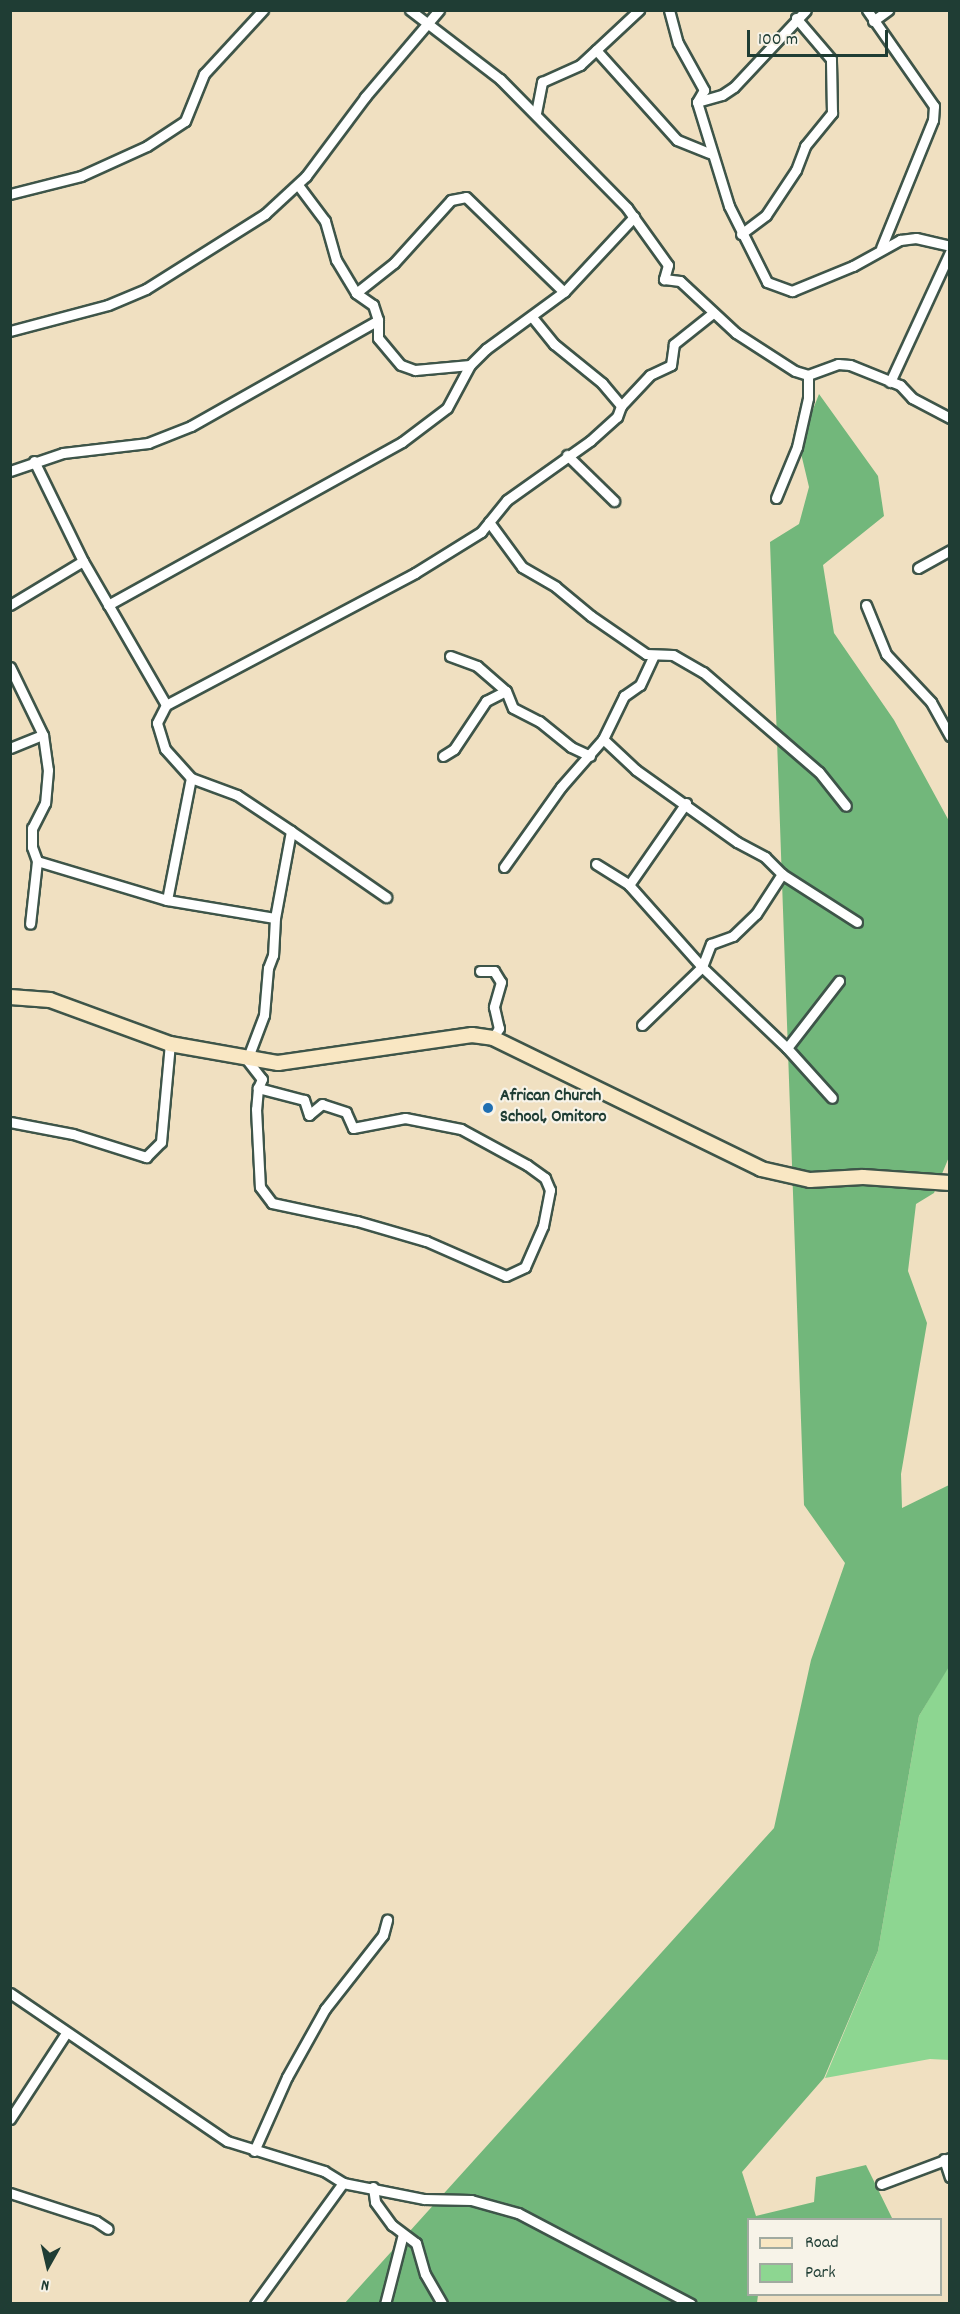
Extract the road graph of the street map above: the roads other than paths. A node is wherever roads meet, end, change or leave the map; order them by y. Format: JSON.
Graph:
{"nodes":[{"id":1,"x":263,"y":10,"type":"edge"},
{"id":2,"x":410,"y":10,"type":"edge"},
{"id":3,"x":439,"y":10,"type":"edge"},
{"id":4,"x":639,"y":10,"type":"edge"},
{"id":5,"x":669,"y":10,"type":"edge"},
{"id":6,"x":806,"y":10,"type":"edge"},
{"id":7,"x":867,"y":10,"type":"edge"},
{"id":8,"x":888,"y":10,"type":"edge"},
{"id":9,"x":796,"y":18,"type":"junction"},
{"id":10,"x":873,"y":21,"type":"junction"},
{"id":11,"x":426,"y":24,"type":"junction"},
{"id":12,"x":596,"y":50,"type":"junction"},
{"id":13,"x":696,"y":102,"type":"junction"},
{"id":14,"x":536,"y":113,"type":"junction"},
{"id":15,"x":710,"y":153,"type":"junction"},
{"id":16,"x":298,"y":185,"type":"junction"},
{"id":17,"x":10,"y":194,"type":"edge"},
{"id":18,"x":634,"y":217,"type":"junction"},
{"id":19,"x":741,"y":234,"type":"junction"},
{"id":20,"x":950,"y":246,"type":"edge"},
{"id":21,"x":881,"y":248,"type":"junction"},
{"id":22,"x":950,"y":252,"type":"edge"},
{"id":23,"x":564,"y":291,"type":"junction"},
{"id":24,"x":356,"y":293,"type":"junction"},
{"id":25,"x":713,"y":313,"type":"junction"},
{"id":26,"x":532,"y":317,"type":"junction"},
{"id":27,"x":378,"y":320,"type":"junction"},
{"id":28,"x":10,"y":331,"type":"edge"},
{"id":29,"x":453,"y":365,"type":"junction"},
{"id":30,"x":470,"y":365,"type":"junction"},
{"id":31,"x":808,"y":375,"type":"junction"},
{"id":32,"x":461,"y":381,"type":"junction"},
{"id":33,"x":890,"y":382,"type":"junction"},
{"id":34,"x":621,"y":406,"type":"junction"},
{"id":35,"x":950,"y":418,"type":"edge"},
{"id":36,"x":567,"y":455,"type":"junction"},
{"id":37,"x":34,"y":461,"type":"junction"},
{"id":38,"x":10,"y":471,"type":"edge"},
{"id":39,"x":776,"y":498,"type":"dead end"},
{"id":40,"x":614,"y":501,"type":"dead end"},
{"id":41,"x":489,"y":522,"type":"junction"},
{"id":42,"x":950,"y":550,"type":"edge"},
{"id":43,"x":83,"y":561,"type":"junction"},
{"id":44,"x":918,"y":568,"type":"dead end"},
{"id":45,"x":10,"y":605,"type":"edge"},
{"id":46,"x":108,"y":605,"type":"junction"},
{"id":47,"x":866,"y":605,"type":"dead end"},
{"id":48,"x":654,"y":655,"type":"junction"},
{"id":49,"x":450,"y":656,"type":"dead end"},
{"id":50,"x":10,"y":667,"type":"edge"},
{"id":51,"x":506,"y":691,"type":"junction"},
{"id":52,"x":166,"y":705,"type":"junction"},
{"id":53,"x":43,"y":735,"type":"junction"},
{"id":54,"x":950,"y":736,"type":"edge"},
{"id":55,"x":603,"y":739,"type":"junction"},
{"id":56,"x":10,"y":748,"type":"edge"},
{"id":57,"x":443,"y":756,"type":"dead end"},
{"id":58,"x":590,"y":756,"type":"junction"},
{"id":59,"x":191,"y":778,"type":"junction"},
{"id":60,"x":686,"y":803,"type":"junction"},
{"id":61,"x":846,"y":806,"type":"dead end"},
{"id":62,"x":291,"y":831,"type":"junction"},
{"id":63,"x":37,"y":861,"type":"junction"},
{"id":64,"x":596,"y":864,"type":"dead end"},
{"id":65,"x":504,"y":867,"type":"dead end"},
{"id":66,"x":782,"y":874,"type":"junction"},
{"id":67,"x":629,"y":885,"type":"junction"},
{"id":68,"x":386,"y":897,"type":"dead end"},
{"id":69,"x":167,"y":900,"type":"junction"},
{"id":70,"x":275,"y":918,"type":"junction"},
{"id":71,"x":857,"y":922,"type":"dead end"},
{"id":72,"x":30,"y":924,"type":"dead end"},
{"id":73,"x":702,"y":968,"type":"junction"},
{"id":74,"x":480,"y":971,"type":"dead end"},
{"id":75,"x":839,"y":981,"type":"dead end"},
{"id":76,"x":10,"y":997,"type":"edge"},
{"id":77,"x":642,"y":1025,"type":"dead end"},
{"id":78,"x":493,"y":1038,"type":"junction"},
{"id":79,"x":170,"y":1044,"type":"junction"},
{"id":80,"x":787,"y":1048,"type":"junction"},
{"id":81,"x":247,"y":1060,"type":"junction"},
{"id":82,"x":258,"y":1088,"type":"junction"},
{"id":83,"x":832,"y":1098,"type":"dead end"},
{"id":84,"x":10,"y":1122,"type":"edge"},
{"id":85,"x":950,"y":1183,"type":"edge"},
{"id":86,"x":387,"y":1920,"type":"dead end"},
{"id":87,"x":10,"y":1993,"type":"edge"},
{"id":88,"x":66,"y":2033,"type":"junction"},
{"id":89,"x":11,"y":2119,"type":"edge"},
{"id":90,"x":254,"y":2151,"type":"junction"},
{"id":91,"x":947,"y":2158,"type":"edge"},
{"id":92,"x":950,"y":2177,"type":"edge"},
{"id":93,"x":343,"y":2183,"type":"junction"},
{"id":94,"x":881,"y":2184,"type":"dead end"},
{"id":95,"x":373,"y":2187,"type":"junction"},
{"id":96,"x":10,"y":2193,"type":"edge"},
{"id":97,"x":108,"y":2229,"type":"dead end"},
{"id":98,"x":403,"y":2234,"type":"junction"},
{"id":99,"x":255,"y":2304,"type":"edge"},
{"id":100,"x":385,"y":2304,"type":"edge"},
{"id":101,"x":442,"y":2304,"type":"edge"},
{"id":102,"x":691,"y":2304,"type":"edge"}],
"edges":[{"from":1,"to":17,"type":"street"},
{"from":2,"to":11,"type":"street"},
{"from":3,"to":11,"type":"street"},
{"from":4,"to":12,"type":"street"},
{"from":5,"to":13,"type":"street"},
{"from":6,"to":9,"type":"street"},
{"from":7,"to":10,"type":"street"},
{"from":8,"to":10,"type":"street"},
{"from":9,"to":13,"type":"street"},
{"from":9,"to":19,"type":"street"},
{"from":10,"to":21,"type":"street"},
{"from":11,"to":14,"type":"street"},
{"from":11,"to":16,"type":"street"},
{"from":12,"to":14,"type":"street"},
{"from":12,"to":15,"type":"street"},
{"from":13,"to":15,"type":"street"},
{"from":14,"to":18,"type":"street"},
{"from":15,"to":19,"type":"street"},
{"from":16,"to":24,"type":"street"},
{"from":16,"to":28,"type":"street"},
{"from":18,"to":23,"type":"street"},
{"from":18,"to":25,"type":"street"},
{"from":19,"to":21,"type":"street"},
{"from":20,"to":21,"type":"street"},
{"from":22,"to":33,"type":"street"},
{"from":23,"to":24,"type":"street"},
{"from":23,"to":26,"type":"street"},
{"from":24,"to":27,"type":"street"},
{"from":25,"to":31,"type":"street"},
{"from":25,"to":34,"type":"street"},
{"from":26,"to":30,"type":"street"},
{"from":26,"to":34,"type":"street"},
{"from":27,"to":29,"type":"street"},
{"from":27,"to":37,"type":"street"},
{"from":29,"to":30,"type":"street"},
{"from":29,"to":32,"type":"street"},
{"from":30,"to":32,"type":"street"},
{"from":31,"to":33,"type":"street"},
{"from":31,"to":39,"type":"street"},
{"from":32,"to":46,"type":"street"},
{"from":33,"to":35,"type":"street"},
{"from":34,"to":36,"type":"street"},
{"from":36,"to":40,"type":"street"},
{"from":36,"to":41,"type":"street"},
{"from":37,"to":38,"type":"street"},
{"from":37,"to":43,"type":"street"},
{"from":41,"to":48,"type":"street"},
{"from":41,"to":52,"type":"street"},
{"from":42,"to":44,"type":"street"},
{"from":43,"to":45,"type":"street"},
{"from":43,"to":46,"type":"street"},
{"from":46,"to":52,"type":"street"},
{"from":47,"to":54,"type":"street"},
{"from":48,"to":55,"type":"street"},
{"from":48,"to":61,"type":"street"},
{"from":49,"to":51,"type":"street"},
{"from":50,"to":53,"type":"street"},
{"from":51,"to":57,"type":"street"},
{"from":51,"to":58,"type":"street"},
{"from":52,"to":59,"type":"street"},
{"from":53,"to":56,"type":"street"},
{"from":53,"to":63,"type":"street"},
{"from":55,"to":58,"type":"street"},
{"from":55,"to":60,"type":"street"},
{"from":58,"to":65,"type":"street"},
{"from":59,"to":62,"type":"street"},
{"from":59,"to":69,"type":"street"},
{"from":60,"to":66,"type":"street"},
{"from":60,"to":67,"type":"street"},
{"from":62,"to":68,"type":"street"},
{"from":62,"to":70,"type":"street"},
{"from":63,"to":69,"type":"street"},
{"from":63,"to":72,"type":"street"},
{"from":64,"to":67,"type":"street"},
{"from":66,"to":71,"type":"street"},
{"from":66,"to":73,"type":"street"},
{"from":67,"to":73,"type":"street"},
{"from":69,"to":70,"type":"street"},
{"from":70,"to":81,"type":"street"},
{"from":73,"to":77,"type":"street"},
{"from":73,"to":80,"type":"street"},
{"from":74,"to":78,"type":"street"},
{"from":75,"to":80,"type":"street"},
{"from":76,"to":79,"type":"main road"},
{"from":78,"to":81,"type":"main road"},
{"from":78,"to":85,"type":"main road"},
{"from":79,"to":81,"type":"main road"},
{"from":79,"to":84,"type":"street"},
{"from":80,"to":83,"type":"street"},
{"from":81,"to":82,"type":"street"},
{"from":82,"to":82,"type":"street"},
{"from":86,"to":90,"type":"street"},
{"from":87,"to":88,"type":"street"},
{"from":88,"to":89,"type":"street"},
{"from":88,"to":90,"type":"street"},
{"from":90,"to":93,"type":"street"},
{"from":91,"to":92,"type":"street"},
{"from":91,"to":94,"type":"street"},
{"from":93,"to":95,"type":"street"},
{"from":93,"to":99,"type":"street"},
{"from":95,"to":98,"type":"street"},
{"from":95,"to":102,"type":"street"},
{"from":96,"to":97,"type":"street"},
{"from":98,"to":100,"type":"street"},
{"from":98,"to":101,"type":"street"}]}
